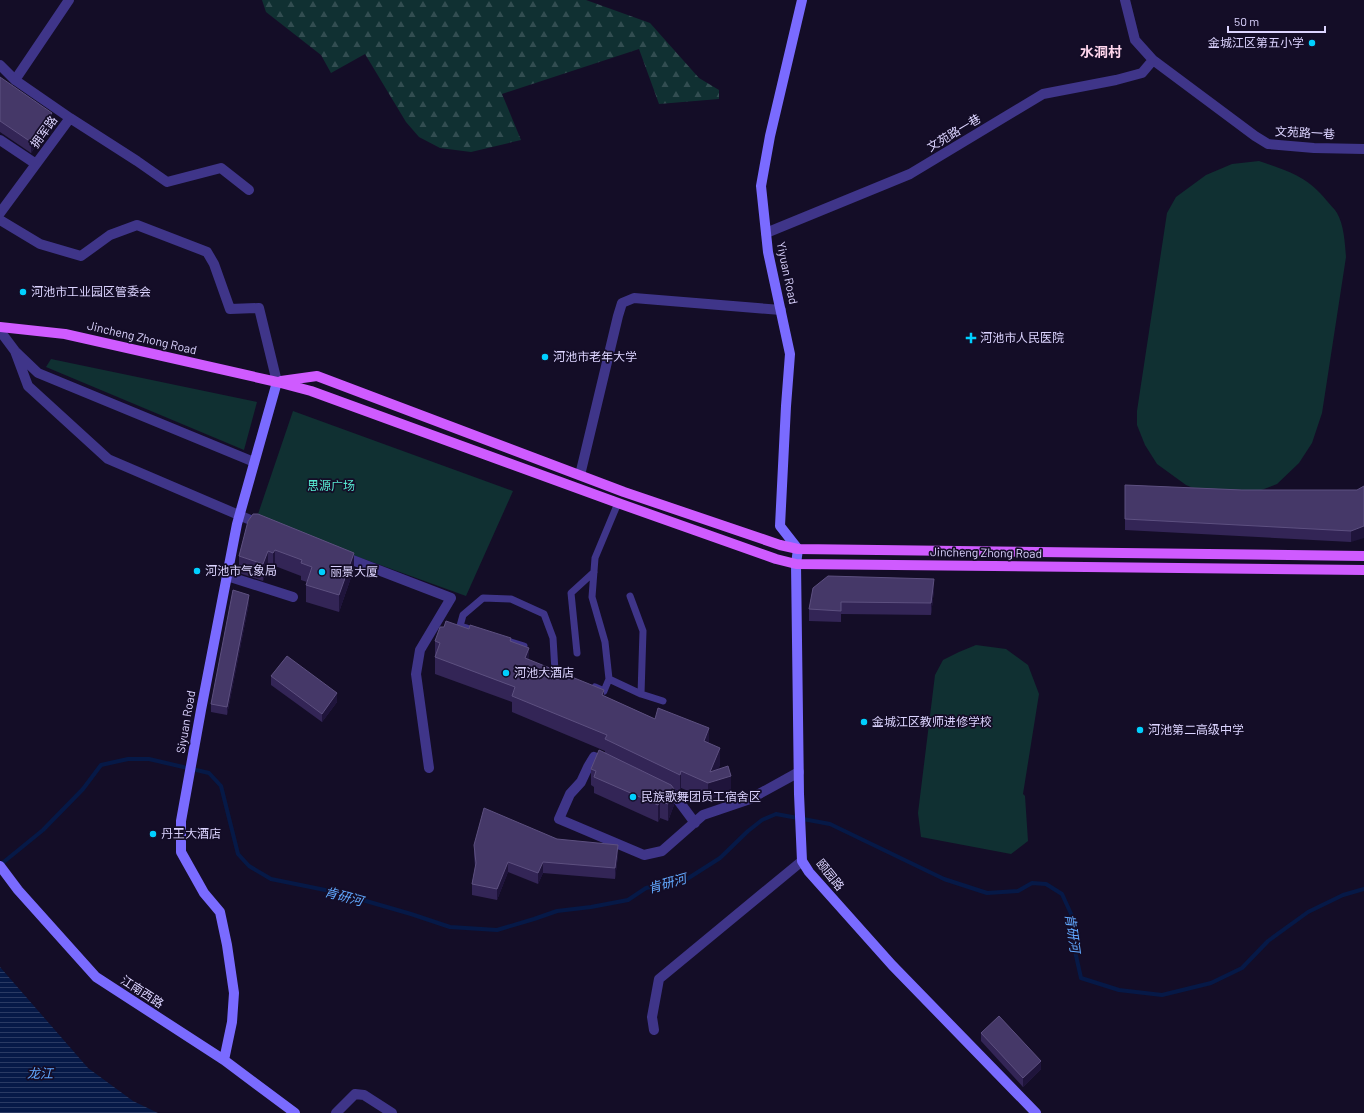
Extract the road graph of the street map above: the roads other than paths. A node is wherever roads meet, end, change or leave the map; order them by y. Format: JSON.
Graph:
{"nodes":[{"id":1,"x":69,"y":0,"type":"edge"},
{"id":2,"x":802,"y":0,"type":"edge"},
{"id":3,"x":1125,"y":0,"type":"edge"},
{"id":4,"x":1152,"y":60,"type":"junction"},
{"id":5,"x":0,"y":65,"type":"edge"},
{"id":6,"x":15,"y":80,"type":"junction"},
{"id":7,"x":70,"y":118,"type":"junction"},
{"id":8,"x":0,"y":140,"type":"edge"},
{"id":9,"x":1364,"y":149,"type":"edge"},
{"id":10,"x":36,"y":164,"type":"junction"},
{"id":11,"x":249,"y":190,"type":"dead end"},
{"id":12,"x":0,"y":214,"type":"edge"},
{"id":13,"x":0,"y":220,"type":"edge"},
{"id":14,"x":766,"y":233,"type":"junction"},
{"id":15,"x":781,"y":310,"type":"junction"},
{"id":16,"x":0,"y":327,"type":"edge"},
{"id":17,"x":0,"y":331,"type":"edge"},
{"id":18,"x":15,"y":351,"type":"junction"},
{"id":19,"x":277,"y":382,"type":"junction"},
{"id":20,"x":254,"y":462,"type":"junction"},
{"id":21,"x":580,"y":475,"type":"junction"},
{"id":22,"x":618,"y":503,"type":"junction"},
{"id":23,"x":239,"y":516,"type":"junction"},
{"id":24,"x":268,"y":528,"type":"edge"},
{"id":25,"x":798,"y":550,"type":"junction"},
{"id":26,"x":334,"y":553,"type":"edge"},
{"id":27,"x":1364,"y":556,"type":"edge"},
{"id":28,"x":796,"y":564,"type":"junction"},
{"id":29,"x":1364,"y":570,"type":"edge"},
{"id":30,"x":594,"y":572,"type":"junction"},
{"id":31,"x":227,"y":576,"type":"junction"},
{"id":32,"x":630,"y":596,"type":"dead end"},
{"id":33,"x":293,"y":597,"type":"dead end"},
{"id":34,"x":474,"y":630,"type":"edge"},
{"id":35,"x":495,"y":637,"type":"edge"},
{"id":36,"x":524,"y":646,"type":"edge"},
{"id":37,"x":577,"y":653,"type":"dead end"},
{"id":38,"x":569,"y":677,"type":"edge"},
{"id":39,"x":609,"y":679,"type":"junction"},
{"id":40,"x":590,"y":686,"type":"edge"},
{"id":41,"x":641,"y":694,"type":"junction"},
{"id":42,"x":664,"y":701,"type":"dead end"},
{"id":43,"x":614,"y":767,"type":"edge"},
{"id":44,"x":429,"y":768,"type":"dead end"},
{"id":45,"x":799,"y":772,"type":"junction"},
{"id":46,"x":655,"y":786,"type":"edge"},
{"id":47,"x":695,"y":823,"type":"junction"},
{"id":48,"x":802,"y":861,"type":"junction"},
{"id":49,"x":0,"y":866,"type":"edge"},
{"id":50,"x":654,"y":1030,"type":"dead end"},
{"id":51,"x":224,"y":1060,"type":"junction"},
{"id":52,"x":1032,"y":1112,"type":"edge"},
{"id":53,"x":295,"y":1113,"type":"edge"},
{"id":54,"x":336,"y":1113,"type":"edge"},
{"id":55,"x":392,"y":1113,"type":"edge"}],
"edges":[{"from":1,"to":6,"type":"street"},
{"from":2,"to":14,"type":"street","name":"Yiyuan Road"},
{"from":3,"to":4,"type":"street","name":"文苑路一巷"},
{"from":4,"to":9,"type":"street","name":"文苑路一巷"},
{"from":4,"to":14,"type":"street","name":"文苑路一巷"},
{"from":5,"to":6,"type":"street","name":"拥军路"},
{"from":6,"to":7,"type":"street","name":"拥军路"},
{"from":7,"to":10,"type":"street","name":"拥军路"},
{"from":7,"to":11,"type":"street"},
{"from":8,"to":10,"type":"street"},
{"from":10,"to":12,"type":"street","name":"拥军路"},
{"from":13,"to":19,"type":"street"},
{"from":14,"to":15,"type":"street","name":"Yiyuan Road"},
{"from":15,"to":21,"type":"street"},
{"from":15,"to":25,"type":"street","name":"Yiyuan Road"},
{"from":16,"to":19,"type":"main road","name":"Jincheng Zhong Road"},
{"from":17,"to":18,"type":"street"},
{"from":18,"to":20,"type":"street"},
{"from":18,"to":23,"type":"street"},
{"from":19,"to":20,"type":"street","name":"Siyuan Road"},
{"from":19,"to":21,"type":"main road","name":"Jincheng Zhong Road"},
{"from":19,"to":22,"type":"main road","name":"Jincheng Zhong Road"},
{"from":20,"to":23,"type":"street","name":"Siyuan Road"},
{"from":21,"to":25,"type":"main road","name":"Jincheng Zhong Road"},
{"from":22,"to":28,"type":"main road","name":"Jincheng Zhong Road"},
{"from":22,"to":30,"type":"lane"},
{"from":23,"to":24,"type":"street"},
{"from":23,"to":31,"type":"street","name":"Siyuan Road"},
{"from":25,"to":27,"type":"main road","name":"Jincheng Zhong Road"},
{"from":25,"to":28,"type":"street","name":"颐园路"},
{"from":26,"to":44,"type":"street"},
{"from":28,"to":29,"type":"main road","name":"Jincheng Zhong Road"},
{"from":28,"to":45,"type":"street","name":"颐园路"},
{"from":30,"to":37,"type":"lane"},
{"from":30,"to":39,"type":"lane"},
{"from":31,"to":33,"type":"street"},
{"from":31,"to":51,"type":"street","name":"Siyuan Road"},
{"from":32,"to":41,"type":"lane"},
{"from":34,"to":38,"type":"lane"},
{"from":35,"to":36,"type":"lane"},
{"from":39,"to":40,"type":"lane"},
{"from":39,"to":41,"type":"lane"},
{"from":41,"to":42,"type":"lane"},
{"from":43,"to":47,"type":"street"},
{"from":45,"to":47,"type":"street"},
{"from":45,"to":48,"type":"street","name":"颐园路"},
{"from":46,"to":47,"type":"street"},
{"from":48,"to":50,"type":"street"},
{"from":48,"to":52,"type":"street","name":"颐园路"},
{"from":49,"to":51,"type":"street","name":"江南西路"},
{"from":51,"to":53,"type":"street","name":"江南西路"},
{"from":54,"to":55,"type":"street"}]}
